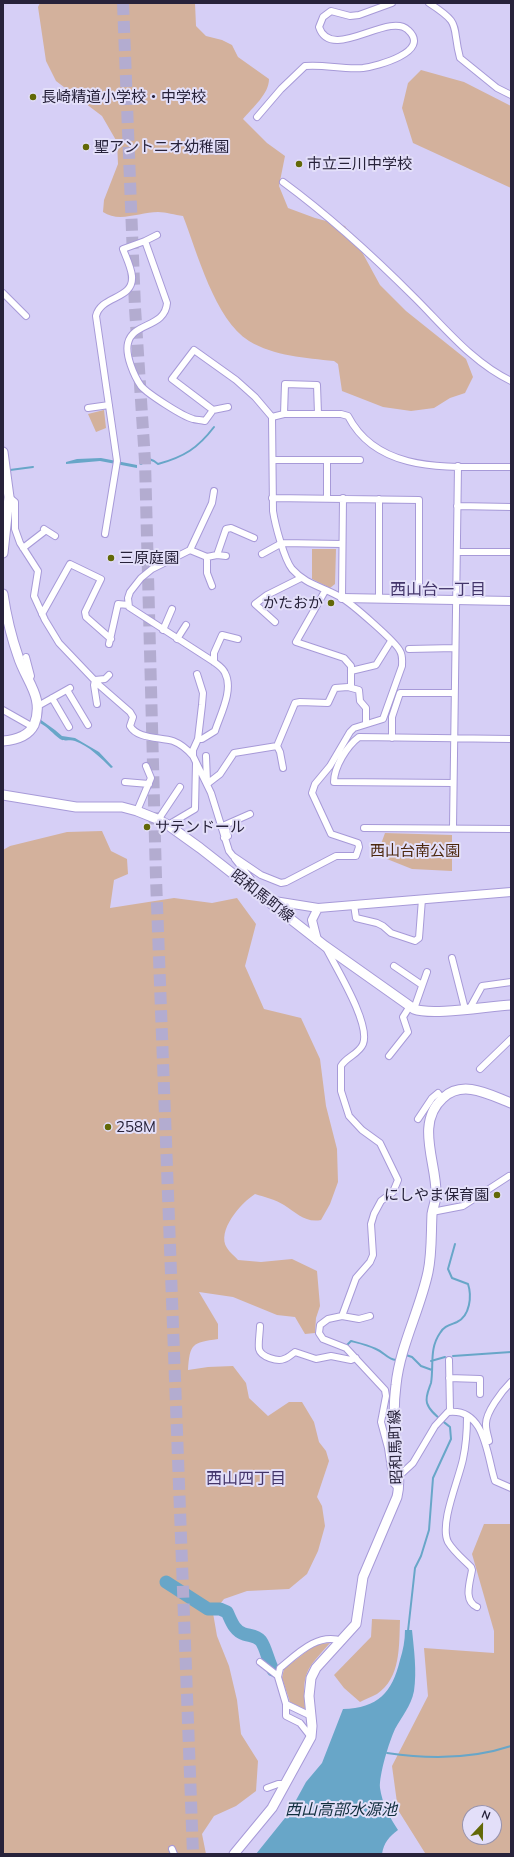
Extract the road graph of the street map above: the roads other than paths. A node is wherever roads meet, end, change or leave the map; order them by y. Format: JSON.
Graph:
{"nodes":[{"id":1,"x":392,"y":3,"type":"edge"},
{"id":2,"x":429,"y":3,"type":"edge"},
{"id":3,"x":511,"y":95,"type":"edge"},
{"id":4,"x":257,"y":117,"type":"dead end"},
{"id":5,"x":283,"y":182,"type":"dead end"},
{"id":6,"x":157,"y":235,"type":"dead end"},
{"id":7,"x":145,"y":241,"type":"junction"},
{"id":8,"x":3,"y":293,"type":"edge"},
{"id":9,"x":26,"y":316,"type":"dead end"},
{"id":10,"x":511,"y":381,"type":"edge"},
{"id":11,"x":108,"y":405,"type":"junction"},
{"id":12,"x":228,"y":407,"type":"dead end"},
{"id":13,"x":88,"y":408,"type":"dead end"},
{"id":14,"x":213,"y":410,"type":"junction"},
{"id":15,"x":284,"y":414,"type":"junction"},
{"id":16,"x":318,"y":414,"type":"junction"},
{"id":17,"x":272,"y":417,"type":"junction"},
{"id":18,"x":3,"y":452,"type":"edge"},
{"id":19,"x":273,"y":460,"type":"junction"},
{"id":20,"x":327,"y":460,"type":"junction"},
{"id":21,"x":360,"y":460,"type":"dead end"},
{"id":22,"x":458,"y":466,"type":"junction"},
{"id":23,"x":511,"y":467,"type":"edge"},
{"id":24,"x":214,"y":491,"type":"dead end"},
{"id":25,"x":9,"y":497,"type":"junction"},
{"id":26,"x":272,"y":498,"type":"junction"},
{"id":27,"x":327,"y":498,"type":"junction"},
{"id":28,"x":343,"y":498,"type":"junction"},
{"id":29,"x":379,"y":499,"type":"junction"},
{"id":30,"x":458,"y":506,"type":"junction"},
{"id":31,"x":511,"y":507,"type":"edge"},
{"id":32,"x":105,"y":534,"type":"dead end"},
{"id":33,"x":55,"y":536,"type":"dead end"},
{"id":34,"x":254,"y":538,"type":"dead end"},
{"id":35,"x":282,"y":543,"type":"junction"},
{"id":36,"x":342,"y":544,"type":"junction"},
{"id":37,"x":23,"y":548,"type":"junction"},
{"id":38,"x":190,"y":550,"type":"junction"},
{"id":39,"x":457,"y":552,"type":"junction"},
{"id":40,"x":511,"y":552,"type":"edge"},
{"id":41,"x":3,"y":553,"type":"edge"},
{"id":42,"x":262,"y":554,"type":"dead end"},
{"id":43,"x":217,"y":555,"type":"junction"},
{"id":44,"x":226,"y":556,"type":"dead end"},
{"id":45,"x":208,"y":557,"type":"junction"},
{"id":46,"x":302,"y":578,"type":"junction"},
{"id":47,"x":212,"y":586,"type":"dead end"},
{"id":48,"x":325,"y":591,"type":"junction"},
{"id":49,"x":3,"y":594,"type":"edge"},
{"id":50,"x":342,"y":598,"type":"junction"},
{"id":51,"x":379,"y":598,"type":"junction"},
{"id":52,"x":419,"y":598,"type":"junction"},
{"id":53,"x":455,"y":599,"type":"junction"},
{"id":54,"x":511,"y":600,"type":"edge"},
{"id":55,"x":128,"y":605,"type":"junction"},
{"id":56,"x":172,"y":609,"type":"dead end"},
{"id":57,"x":42,"y":614,"type":"junction"},
{"id":58,"x":275,"y":622,"type":"dead end"},
{"id":59,"x":186,"y":625,"type":"dead end"},
{"id":60,"x":164,"y":630,"type":"junction"},
{"id":61,"x":177,"y":639,"type":"junction"},
{"id":62,"x":238,"y":639,"type":"dead end"},
{"id":63,"x":391,"y":640,"type":"junction"},
{"id":64,"x":454,"y":648,"type":"junction"},
{"id":65,"x":410,"y":649,"type":"dead end"},
{"id":66,"x":26,"y":656,"type":"dead end"},
{"id":67,"x":214,"y":662,"type":"junction"},
{"id":68,"x":351,"y":671,"type":"junction"},
{"id":69,"x":197,"y":674,"type":"dead end"},
{"id":70,"x":109,"y":675,"type":"dead end"},
{"id":71,"x":95,"y":680,"type":"junction"},
{"id":72,"x":29,"y":681,"type":"junction"},
{"id":73,"x":351,"y":688,"type":"junction"},
{"id":74,"x":454,"y":693,"type":"junction"},
{"id":75,"x":52,"y":698,"type":"junction"},
{"id":76,"x":97,"y":704,"type":"dead end"},
{"id":77,"x":38,"y":706,"type":"junction"},
{"id":78,"x":3,"y":710,"type":"edge"},
{"id":79,"x":366,"y":724,"type":"junction"},
{"id":80,"x":88,"y":725,"type":"dead end"},
{"id":81,"x":32,"y":727,"type":"junction"},
{"id":82,"x":69,"y":727,"type":"dead end"},
{"id":83,"x":3,"y":736,"type":"edge"},
{"id":84,"x":392,"y":738,"type":"junction"},
{"id":85,"x":454,"y":738,"type":"junction"},
{"id":86,"x":198,"y":739,"type":"junction"},
{"id":87,"x":511,"y":739,"type":"edge"},
{"id":88,"x":14,"y":740,"type":"junction"},
{"id":89,"x":3,"y":741,"type":"edge"},
{"id":90,"x":277,"y":746,"type":"junction"},
{"id":91,"x":193,"y":756,"type":"junction"},
{"id":92,"x":206,"y":756,"type":"dead end"},
{"id":93,"x":196,"y":763,"type":"junction"},
{"id":94,"x":146,"y":766,"type":"dead end"},
{"id":95,"x":283,"y":768,"type":"dead end"},
{"id":96,"x":125,"y":782,"type":"dead end"},
{"id":97,"x":453,"y":783,"type":"junction"},
{"id":98,"x":149,"y":784,"type":"junction"},
{"id":99,"x":206,"y":784,"type":"junction"},
{"id":100,"x":180,"y":787,"type":"dead end"},
{"id":101,"x":3,"y":795,"type":"edge"},
{"id":102,"x":137,"y":811,"type":"junction"},
{"id":103,"x":250,"y":814,"type":"dead end"},
{"id":104,"x":158,"y":820,"type":"junction"},
{"id":105,"x":168,"y":826,"type":"junction"},
{"id":106,"x":364,"y":828,"type":"dead end"},
{"id":107,"x":453,"y":828,"type":"junction"},
{"id":108,"x":511,"y":829,"type":"edge"},
{"id":109,"x":224,"y":838,"type":"junction"},
{"id":110,"x":233,"y":856,"type":"junction"},
{"id":111,"x":251,"y":887,"type":"junction"},
{"id":112,"x":511,"y":892,"type":"edge"},
{"id":113,"x":422,"y":899,"type":"junction"},
{"id":114,"x":268,"y":900,"type":"junction"},
{"id":115,"x":354,"y":905,"type":"junction"},
{"id":116,"x":318,"y":908,"type":"junction"},
{"id":117,"x":317,"y":940,"type":"junction"},
{"id":118,"x":325,"y":946,"type":"junction"},
{"id":119,"x":452,"y":958,"type":"dead end"},
{"id":120,"x":394,"y":966,"type":"dead end"},
{"id":121,"x":427,"y":972,"type":"dead end"},
{"id":122,"x":511,"y":982,"type":"edge"},
{"id":123,"x":422,"y":985,"type":"junction"},
{"id":124,"x":511,"y":1005,"type":"edge"},
{"id":125,"x":412,"y":1008,"type":"junction"},
{"id":126,"x":467,"y":1008,"type":"junction"},
{"id":127,"x":511,"y":1039,"type":"edge"},
{"id":128,"x":390,"y":1056,"type":"dead end"},
{"id":129,"x":480,"y":1069,"type":"dead end"},
{"id":130,"x":442,"y":1098,"type":"junction"},
{"id":131,"x":511,"y":1103,"type":"edge"},
{"id":132,"x":418,"y":1119,"type":"dead end"},
{"id":133,"x":509,"y":1176,"type":"dead end"},
{"id":134,"x":432,"y":1212,"type":"junction"},
{"id":135,"x":342,"y":1316,"type":"junction"},
{"id":136,"x":370,"y":1316,"type":"dead end"},
{"id":137,"x":260,"y":1326,"type":"dead end"},
{"id":138,"x":356,"y":1358,"type":"junction"},
{"id":139,"x":449,"y":1360,"type":"dead end"},
{"id":140,"x":449,"y":1378,"type":"junction"},
{"id":141,"x":511,"y":1382,"type":"edge"},
{"id":142,"x":480,"y":1394,"type":"dead end"},
{"id":143,"x":450,"y":1411,"type":"junction"},
{"id":144,"x":467,"y":1417,"type":"junction"},
{"id":145,"x":489,"y":1453,"type":"junction"},
{"id":146,"x":399,"y":1476,"type":"junction"},
{"id":147,"x":511,"y":1488,"type":"edge"},
{"id":148,"x":399,"y":1489,"type":"junction"},
{"id":149,"x":477,"y":1607,"type":"dead end"},
{"id":150,"x":342,"y":1641,"type":"junction"},
{"id":151,"x":260,"y":1662,"type":"dead end"},
{"id":152,"x":278,"y":1676,"type":"junction"},
{"id":153,"x":286,"y":1704,"type":"junction"},
{"id":154,"x":312,"y":1716,"type":"junction"},
{"id":155,"x":311,"y":1737,"type":"junction"},
{"id":156,"x":285,"y":1784,"type":"junction"},
{"id":157,"x":267,"y":1788,"type":"dead end"},
{"id":158,"x":250,"y":1836,"type":"junction"},
{"id":159,"x":234,"y":1854,"type":"edge"},
{"id":160,"x":242,"y":1854,"type":"edge"}],
"edges":[{"from":1,"to":4,"type":"street"},
{"from":2,"to":3,"type":"street"},
{"from":5,"to":10,"type":"street"},
{"from":6,"to":7,"type":"street"},
{"from":7,"to":11,"type":"street"},
{"from":7,"to":14,"type":"street"},
{"from":8,"to":9,"type":"street"},
{"from":11,"to":13,"type":"street"},
{"from":11,"to":32,"type":"street"},
{"from":12,"to":14,"type":"street"},
{"from":14,"to":17,"type":"street"},
{"from":15,"to":16,"type":"street"},
{"from":15,"to":16,"type":"street"},
{"from":15,"to":17,"type":"street"},
{"from":16,"to":22,"type":"street"},
{"from":17,"to":19,"type":"street"},
{"from":18,"to":25,"type":"main road"},
{"from":19,"to":20,"type":"street"},
{"from":19,"to":26,"type":"street"},
{"from":20,"to":21,"type":"street"},
{"from":20,"to":27,"type":"street"},
{"from":22,"to":23,"type":"street"},
{"from":22,"to":30,"type":"street"},
{"from":24,"to":38,"type":"street"},
{"from":25,"to":37,"type":"street"},
{"from":25,"to":41,"type":"main road"},
{"from":26,"to":27,"type":"street"},
{"from":26,"to":35,"type":"street"},
{"from":27,"to":28,"type":"street"},
{"from":28,"to":29,"type":"street"},
{"from":28,"to":36,"type":"street"},
{"from":29,"to":51,"type":"street"},
{"from":29,"to":52,"type":"street"},
{"from":30,"to":31,"type":"street"},
{"from":30,"to":39,"type":"street"},
{"from":33,"to":37,"type":"street"},
{"from":34,"to":43,"type":"street"},
{"from":35,"to":36,"type":"street"},
{"from":35,"to":42,"type":"street"},
{"from":35,"to":46,"type":"street"},
{"from":36,"to":50,"type":"street"},
{"from":37,"to":57,"type":"street"},
{"from":38,"to":45,"type":"street"},
{"from":38,"to":55,"type":"street"},
{"from":39,"to":40,"type":"street"},
{"from":39,"to":53,"type":"street"},
{"from":43,"to":44,"type":"street"},
{"from":43,"to":45,"type":"street"},
{"from":45,"to":47,"type":"street"},
{"from":46,"to":48,"type":"street"},
{"from":46,"to":58,"type":"street"},
{"from":48,"to":50,"type":"street"},
{"from":48,"to":68,"type":"street"},
{"from":49,"to":72,"type":"main road"},
{"from":50,"to":51,"type":"street"},
{"from":50,"to":63,"type":"street"},
{"from":51,"to":52,"type":"street"},
{"from":52,"to":53,"type":"street"},
{"from":53,"to":54,"type":"street"},
{"from":53,"to":64,"type":"street"},
{"from":55,"to":57,"type":"street"},
{"from":55,"to":60,"type":"street"},
{"from":56,"to":60,"type":"street"},
{"from":57,"to":71,"type":"street"},
{"from":59,"to":61,"type":"street"},
{"from":60,"to":61,"type":"street"},
{"from":61,"to":67,"type":"street"},
{"from":62,"to":67,"type":"street"},
{"from":63,"to":68,"type":"street"},
{"from":63,"to":79,"type":"street"},
{"from":64,"to":65,"type":"street"},
{"from":64,"to":74,"type":"street"},
{"from":66,"to":72,"type":"street"},
{"from":67,"to":86,"type":"street"},
{"from":68,"to":73,"type":"street"},
{"from":69,"to":86,"type":"street"},
{"from":70,"to":71,"type":"street"},
{"from":71,"to":76,"type":"street"},
{"from":71,"to":91,"type":"street"},
{"from":72,"to":77,"type":"main road"},
{"from":73,"to":79,"type":"street"},
{"from":73,"to":90,"type":"street"},
{"from":74,"to":84,"type":"street"},
{"from":74,"to":85,"type":"street"},
{"from":75,"to":77,"type":"street"},
{"from":75,"to":80,"type":"street"},
{"from":75,"to":82,"type":"street"},
{"from":77,"to":81,"type":"main road"},
{"from":78,"to":81,"type":"street"},
{"from":79,"to":110,"type":"street"},
{"from":81,"to":88,"type":"main road"},
{"from":83,"to":88,"type":"street"},
{"from":84,"to":85,"type":"street"},
{"from":84,"to":97,"type":"street"},
{"from":85,"to":87,"type":"street"},
{"from":85,"to":97,"type":"street"},
{"from":86,"to":91,"type":"street"},
{"from":88,"to":89,"type":"main road"},
{"from":90,"to":95,"type":"street"},
{"from":90,"to":99,"type":"street"},
{"from":91,"to":93,"type":"street"},
{"from":92,"to":99,"type":"street"},
{"from":93,"to":99,"type":"street"},
{"from":93,"to":105,"type":"street"},
{"from":94,"to":98,"type":"street"},
{"from":96,"to":98,"type":"street"},
{"from":97,"to":107,"type":"street"},
{"from":98,"to":102,"type":"street"},
{"from":99,"to":109,"type":"street"},
{"from":100,"to":104,"type":"street"},
{"from":101,"to":102,"type":"main road","name":"昭和馬町線"},
{"from":102,"to":104,"type":"main road","name":"昭和馬町線"},
{"from":103,"to":109,"type":"street"},
{"from":104,"to":105,"type":"main road","name":"昭和馬町線"},
{"from":105,"to":111,"type":"main road","name":"昭和馬町線"},
{"from":106,"to":107,"type":"street"},
{"from":107,"to":108,"type":"street"},
{"from":109,"to":110,"type":"street"},
{"from":110,"to":111,"type":"street"},
{"from":111,"to":114,"type":"main road","name":"昭和馬町線"},
{"from":112,"to":113,"type":"street"},
{"from":113,"to":115,"type":"street"},
{"from":113,"to":115,"type":"street"},
{"from":114,"to":116,"type":"street"},
{"from":114,"to":117,"type":"main road","name":"昭和馬町線"},
{"from":115,"to":116,"type":"street"},
{"from":116,"to":117,"type":"street"},
{"from":117,"to":118,"type":"main road","name":"昭和馬町線"},
{"from":118,"to":125,"type":"main road","name":"昭和馬町線"},
{"from":118,"to":135,"type":"street"},
{"from":119,"to":126,"type":"street"},
{"from":120,"to":123,"type":"street"},
{"from":121,"to":123,"type":"street"},
{"from":122,"to":126,"type":"street"},
{"from":123,"to":125,"type":"street"},
{"from":124,"to":126,"type":"main road"},
{"from":125,"to":126,"type":"main road"},
{"from":125,"to":128,"type":"street"},
{"from":127,"to":129,"type":"street"},
{"from":130,"to":131,"type":"main road"},
{"from":130,"to":132,"type":"street"},
{"from":130,"to":134,"type":"main road","name":"昭和馬町線"},
{"from":133,"to":134,"type":"street"},
{"from":134,"to":146,"type":"main road","name":"昭和馬町線"},
{"from":135,"to":136,"type":"street"},
{"from":135,"to":138,"type":"street"},
{"from":137,"to":138,"type":"street"},
{"from":138,"to":148,"type":"street"},
{"from":139,"to":140,"type":"street"},
{"from":140,"to":142,"type":"street"},
{"from":140,"to":143,"type":"street"},
{"from":141,"to":145,"type":"street"},
{"from":143,"to":144,"type":"street"},
{"from":143,"to":146,"type":"street"},
{"from":144,"to":145,"type":"street"},
{"from":144,"to":149,"type":"street"},
{"from":145,"to":147,"type":"street"},
{"from":146,"to":148,"type":"main road","name":"昭和馬町線"},
{"from":148,"to":150,"type":"main road","name":"昭和馬町線"},
{"from":150,"to":152,"type":"street"},
{"from":150,"to":154,"type":"main road","name":"昭和馬町線"},
{"from":151,"to":152,"type":"street"},
{"from":152,"to":153,"type":"street"},
{"from":153,"to":154,"type":"street"},
{"from":153,"to":155,"type":"street"},
{"from":154,"to":155,"type":"main road","name":"昭和馬町線"},
{"from":155,"to":156,"type":"main road","name":"昭和馬町線"},
{"from":156,"to":157,"type":"street"},
{"from":156,"to":158,"type":"main road","name":"昭和馬町線"},
{"from":158,"to":159,"type":"main road","name":"昭和馬町線"},
{"from":158,"to":160,"type":"main road","name":"昭和馬町線"}]}
